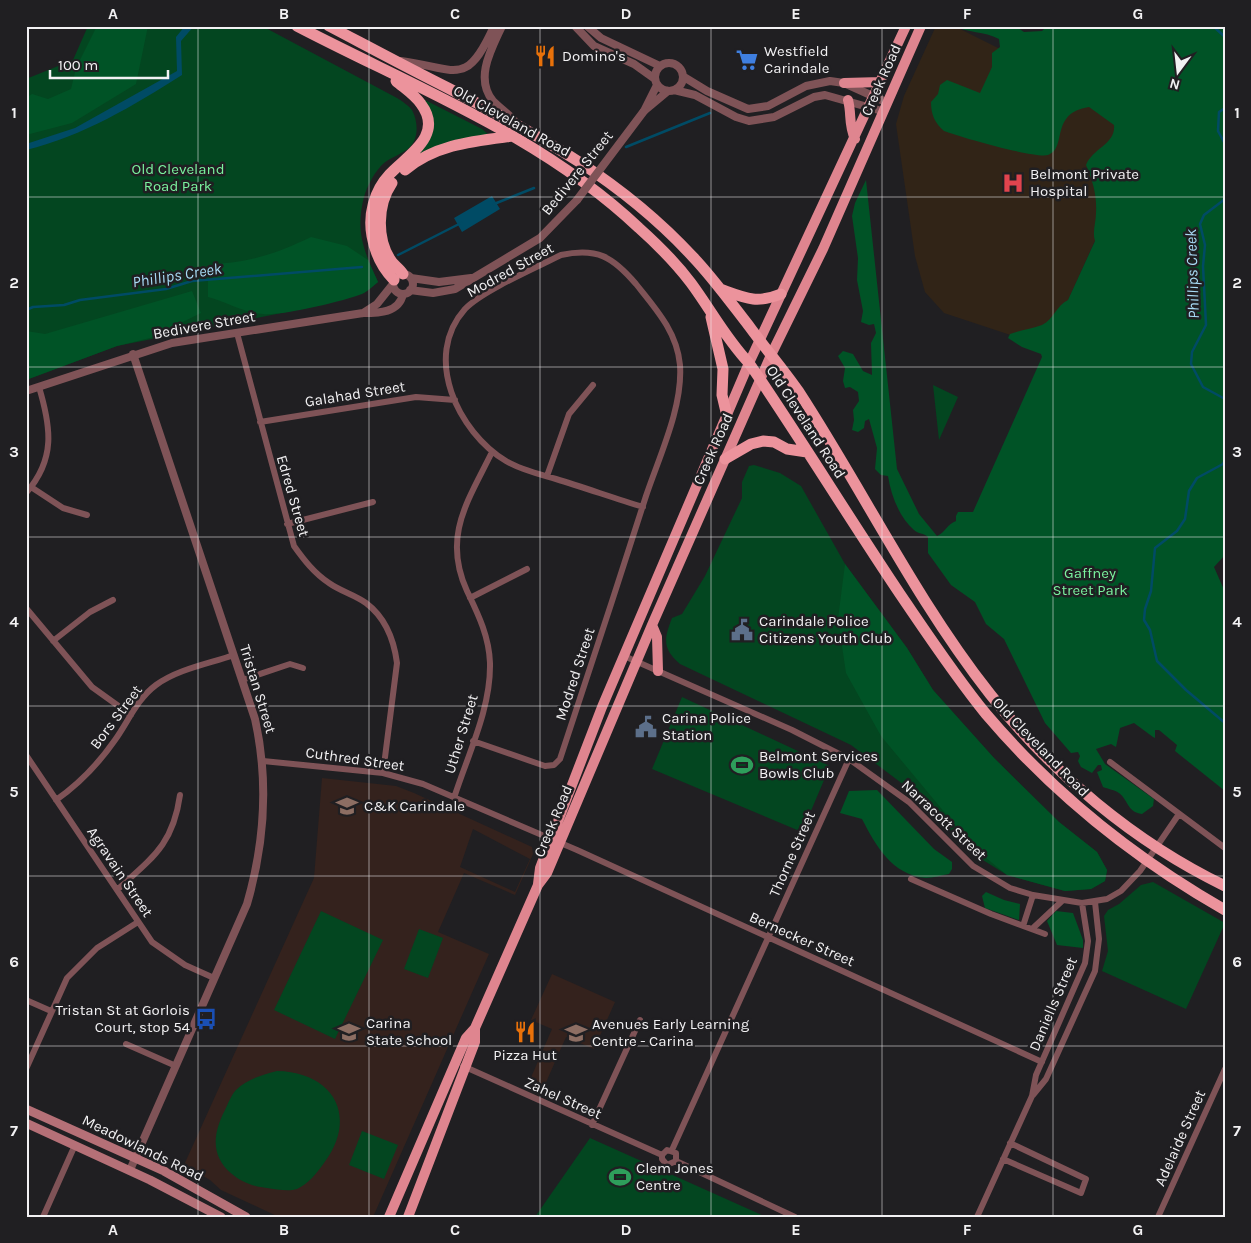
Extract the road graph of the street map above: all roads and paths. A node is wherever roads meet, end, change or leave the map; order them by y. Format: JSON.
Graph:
{"nodes":[{"id":1,"x":297,"y":26,"type":"edge"},
{"id":2,"x":329,"y":26,"type":"edge"},
{"id":3,"x":494,"y":26,"type":"edge"},
{"id":4,"x":502,"y":26,"type":"edge"},
{"id":5,"x":575,"y":26,"type":"edge"},
{"id":6,"x":587,"y":26,"type":"edge"},
{"id":7,"x":906,"y":26,"type":"edge"},
{"id":8,"x":921,"y":26,"type":"edge"},
{"id":9,"x":396,"y":61,"type":"junction"},
{"id":10,"x":660,"y":66,"type":"junction"},
{"id":11,"x":382,"y":69,"type":"junction"},
{"id":12,"x":684,"y":77,"type":"junction"},
{"id":13,"x":656,"y":82,"type":"junction"},
{"id":14,"x":881,"y":82,"type":"junction"},
{"id":15,"x":844,"y":83,"type":"junction"},
{"id":16,"x":671,"y":91,"type":"junction"},
{"id":17,"x":848,"y":100,"type":"junction"},
{"id":18,"x":872,"y":102,"type":"junction"},
{"id":19,"x":884,"y":107,"type":"junction"},
{"id":20,"x":644,"y":111,"type":"junction"},
{"id":21,"x":516,"y":122,"type":"junction"},
{"id":22,"x":513,"y":136,"type":"junction"},
{"id":23,"x":855,"y":139,"type":"junction"},
{"id":24,"x":475,"y":277,"type":"junction"},
{"id":25,"x":400,"y":279,"type":"junction"},
{"id":26,"x":720,"y":289,"type":"junction"},
{"id":27,"x":407,"y":292,"type":"junction"},
{"id":28,"x":781,"y":294,"type":"junction"},
{"id":29,"x":363,"y":314,"type":"junction"},
{"id":30,"x":710,"y":314,"type":"junction"},
{"id":31,"x":237,"y":333,"type":"junction"},
{"id":32,"x":759,"y":340,"type":"junction"},
{"id":33,"x":134,"y":354,"type":"junction"},
{"id":34,"x":771,"y":355,"type":"junction"},
{"id":35,"x":749,"y":363,"type":"junction"},
{"id":36,"x":760,"y":380,"type":"junction"},
{"id":37,"x":593,"y":385,"type":"dead end"},
{"id":38,"x":39,"y":387,"type":"junction"},
{"id":39,"x":26,"y":391,"type":"edge"},
{"id":40,"x":454,"y":400,"type":"junction"},
{"id":41,"x":727,"y":416,"type":"junction"},
{"id":42,"x":260,"y":422,"type":"junction"},
{"id":43,"x":492,"y":452,"type":"junction"},
{"id":44,"x":807,"y":452,"type":"junction"},
{"id":45,"x":725,"y":459,"type":"junction"},
{"id":46,"x":547,"y":476,"type":"junction"},
{"id":47,"x":31,"y":487,"type":"junction"},
{"id":48,"x":26,"y":493,"type":"edge"},
{"id":49,"x":373,"y":502,"type":"dead end"},
{"id":50,"x":643,"y":507,"type":"junction"},
{"id":51,"x":87,"y":515,"type":"dead end"},
{"id":52,"x":287,"y":524,"type":"junction"},
{"id":53,"x":526,"y":569,"type":"dead end"},
{"id":54,"x":470,"y":598,"type":"junction"},
{"id":55,"x":113,"y":600,"type":"dead end"},
{"id":56,"x":26,"y":608,"type":"edge"},
{"id":57,"x":652,"y":625,"type":"junction"},
{"id":58,"x":54,"y":641,"type":"junction"},
{"id":59,"x":234,"y":655,"type":"junction"},
{"id":60,"x":624,"y":656,"type":"junction"},
{"id":61,"x":637,"y":662,"type":"junction"},
{"id":62,"x":304,"y":668,"type":"dead end"},
{"id":63,"x":658,"y":671,"type":"junction"},
{"id":64,"x":242,"y":680,"type":"junction"},
{"id":65,"x":132,"y":715,"type":"junction"},
{"id":66,"x":473,"y":741,"type":"junction"},
{"id":67,"x":26,"y":755,"type":"edge"},
{"id":68,"x":849,"y":759,"type":"junction"},
{"id":69,"x":263,"y":761,"type":"junction"},
{"id":70,"x":1110,"y":762,"type":"dead end"},
{"id":71,"x":383,"y":773,"type":"junction"},
{"id":72,"x":180,"y":795,"type":"dead end"},
{"id":73,"x":454,"y":798,"type":"junction"},
{"id":74,"x":56,"y":800,"type":"junction"},
{"id":75,"x":1179,"y":814,"type":"junction"},
{"id":76,"x":555,"y":843,"type":"junction"},
{"id":77,"x":1158,"y":846,"type":"junction"},
{"id":78,"x":1225,"y":848,"type":"edge"},
{"id":79,"x":1147,"y":862,"type":"junction"},
{"id":80,"x":911,"y":879,"type":"dead end"},
{"id":81,"x":1225,"y":886,"type":"edge"},
{"id":82,"x":117,"y":890,"type":"junction"},
{"id":83,"x":1033,"y":895,"type":"junction"},
{"id":84,"x":1062,"y":902,"type":"junction"},
{"id":85,"x":1095,"y":902,"type":"junction"},
{"id":86,"x":1082,"y":903,"type":"junction"},
{"id":87,"x":1225,"y":910,"type":"edge"},
{"id":88,"x":138,"y":922,"type":"junction"},
{"id":89,"x":1023,"y":926,"type":"junction"},
{"id":90,"x":1032,"y":929,"type":"junction"},
{"id":91,"x":1045,"y":934,"type":"dead end"},
{"id":92,"x":768,"y":937,"type":"junction"},
{"id":93,"x":214,"y":978,"type":"junction"},
{"id":94,"x":26,"y":1000,"type":"edge"},
{"id":95,"x":51,"y":1011,"type":"junction"},
{"id":96,"x":640,"y":1020,"type":"dead end"},
{"id":97,"x":126,"y":1044,"type":"dead end"},
{"id":98,"x":1042,"y":1062,"type":"junction"},
{"id":99,"x":460,"y":1065,"type":"junction"},
{"id":100,"x":176,"y":1066,"type":"junction"},
{"id":101,"x":26,"y":1069,"type":"edge"},
{"id":102,"x":1225,"y":1069,"type":"edge"},
{"id":103,"x":1032,"y":1096,"type":"junction"},
{"id":104,"x":26,"y":1109,"type":"edge"},
{"id":105,"x":26,"y":1123,"type":"edge"},
{"id":106,"x":592,"y":1125,"type":"junction"},
{"id":107,"x":1010,"y":1143,"type":"junction"},
{"id":108,"x":75,"y":1145,"type":"junction"},
{"id":109,"x":672,"y":1150,"type":"junction"},
{"id":110,"x":662,"y":1154,"type":"junction"},
{"id":111,"x":135,"y":1158,"type":"junction"},
{"id":112,"x":1003,"y":1160,"type":"junction"},
{"id":113,"x":676,"y":1161,"type":"junction"},
{"id":114,"x":130,"y":1170,"type":"junction"},
{"id":115,"x":43,"y":1217,"type":"edge"},
{"id":116,"x":221,"y":1217,"type":"edge"},
{"id":117,"x":246,"y":1217,"type":"edge"},
{"id":118,"x":389,"y":1217,"type":"edge"},
{"id":119,"x":408,"y":1217,"type":"edge"},
{"id":120,"x":795,"y":1217,"type":"edge"},
{"id":121,"x":977,"y":1217,"type":"edge"},
{"id":122,"x":1158,"y":1217,"type":"edge"}],
"edges":[{"from":1,"to":11,"type":"highway","name":"Old Cleveland Road"},
{"from":2,"to":9,"type":"highway","name":"Old Cleveland Road"},
{"from":3,"to":9,"type":"street"},
{"from":4,"to":21,"type":"street"},
{"from":5,"to":13,"type":"street"},
{"from":6,"to":10,"type":"street"},
{"from":7,"to":14,"type":"main road","name":"Creek Road"},
{"from":8,"to":19,"type":"main road","name":"Creek Road"},
{"from":9,"to":21,"type":"highway","name":"Old Cleveland Road"},
{"from":10,"to":12,"type":"street"},
{"from":10,"to":13,"type":"street"},
{"from":11,"to":22,"type":"highway","name":"Old Cleveland Road"},
{"from":11,"to":25,"type":"highway"},
{"from":12,"to":15,"type":"street"},
{"from":12,"to":16,"type":"street"},
{"from":13,"to":16,"type":"street"},
{"from":13,"to":20,"type":"street","name":"Bedivere Street"},
{"from":14,"to":15,"type":"main road"},
{"from":14,"to":18,"type":"main road","name":"Creek Road"},
{"from":15,"to":18,"type":"street"},
{"from":16,"to":17,"type":"street"},
{"from":16,"to":20,"type":"street","name":"Bedivere Street"},
{"from":17,"to":18,"type":"street"},
{"from":17,"to":23,"type":"main road"},
{"from":18,"to":19,"type":"street"},
{"from":18,"to":23,"type":"main road","name":"Creek Road"},
{"from":19,"to":34,"type":"main road","name":"Creek Road"},
{"from":20,"to":24,"type":"street","name":"Bedivere Street","bridge":true},
{"from":21,"to":26,"type":"highway","name":"Old Cleveland Road"},
{"from":22,"to":25,"type":"highway"},
{"from":22,"to":30,"type":"highway","name":"Old Cleveland Road"},
{"from":23,"to":28,"type":"main road","name":"Creek Road"},
{"from":24,"to":25,"type":"street","name":"Bedivere Street"},
{"from":24,"to":27,"type":"street","name":"Bedivere Street"},
{"from":25,"to":27,"type":"street"},
{"from":25,"to":27,"type":"street"},
{"from":25,"to":29,"type":"street"},
{"from":26,"to":28,"type":"highway"},
{"from":26,"to":32,"type":"highway","name":"Old Cleveland Road"},
{"from":27,"to":29,"type":"street","name":"Bedivere Street"},
{"from":28,"to":32,"type":"main road","name":"Creek Road"},
{"from":29,"to":31,"type":"street","name":"Bedivere Street"},
{"from":30,"to":35,"type":"highway","name":"Old Cleveland Road"},
{"from":30,"to":41,"type":"highway"},
{"from":31,"to":33,"type":"street","name":"Bedivere Street"},
{"from":31,"to":42,"type":"street","name":"Edred Street"},
{"from":32,"to":34,"type":"highway","name":"Old Cleveland Road"},
{"from":32,"to":35,"type":"main road","name":"Creek Road"},
{"from":33,"to":38,"type":"street","name":"Bedivere Street"},
{"from":33,"to":59,"type":"street","name":"Tristan Street"},
{"from":34,"to":36,"type":"main road","name":"Creek Road"},
{"from":34,"to":77,"type":"highway","name":"Old Cleveland Road"},
{"from":35,"to":36,"type":"highway","name":"Old Cleveland Road"},
{"from":35,"to":41,"type":"main road","name":"Creek Road"},
{"from":36,"to":44,"type":"highway","name":"Old Cleveland Road"},
{"from":36,"to":45,"type":"main road","name":"Creek Road"},
{"from":37,"to":46,"type":"street"},
{"from":38,"to":39,"type":"street","name":"Bedivere Street"},
{"from":38,"to":47,"type":"street"},
{"from":40,"to":42,"type":"street","name":"Galahad Street"},
{"from":40,"to":43,"type":"street","name":"Modred Street"},
{"from":40,"to":50,"type":"street","name":"Modred Street"},
{"from":41,"to":60,"type":"main road","name":"Creek Road"},
{"from":42,"to":52,"type":"street","name":"Edred Street"},
{"from":43,"to":46,"type":"street","name":"Modred Street"},
{"from":43,"to":54,"type":"street","name":"Uther Street"},
{"from":44,"to":45,"type":"highway"},
{"from":44,"to":79,"type":"highway","name":"Old Cleveland Road"},
{"from":45,"to":57,"type":"main road","name":"Creek Road"},
{"from":46,"to":50,"type":"street","name":"Modred Street"},
{"from":47,"to":48,"type":"street"},
{"from":47,"to":51,"type":"street"},
{"from":49,"to":52,"type":"street"},
{"from":50,"to":66,"type":"street","name":"Modred Street"},
{"from":52,"to":71,"type":"street","name":"Edred Street"},
{"from":53,"to":54,"type":"street"},
{"from":54,"to":66,"type":"street","name":"Uther Street"},
{"from":55,"to":58,"type":"street"},
{"from":56,"to":58,"type":"street"},
{"from":57,"to":61,"type":"main road","name":"Creek Road"},
{"from":57,"to":63,"type":"main road"},
{"from":58,"to":65,"type":"street"},
{"from":59,"to":64,"type":"street","name":"Tristan Street"},
{"from":59,"to":65,"type":"street","name":"Bors Street"},
{"from":60,"to":61,"type":"street","name":"Narracott Street"},
{"from":60,"to":76,"type":"main road","name":"Creek Road"},
{"from":61,"to":63,"type":"street","name":"Narracott Street"},
{"from":61,"to":76,"type":"main road","name":"Creek Road"},
{"from":62,"to":64,"type":"street"},
{"from":63,"to":68,"type":"street","name":"Narracott Street"},
{"from":64,"to":69,"type":"street","name":"Tristan Street"},
{"from":65,"to":74,"type":"street","name":"Bors Street"},
{"from":66,"to":73,"type":"street","name":"Uther Street"},
{"from":67,"to":74,"type":"street","name":"Agravain Street"},
{"from":68,"to":83,"type":"street","name":"Narracott Street"},
{"from":68,"to":92,"type":"street","name":"Thorne Street"},
{"from":69,"to":71,"type":"street","name":"Cuthred Street"},
{"from":69,"to":93,"type":"street","name":"Tristan Street"},
{"from":70,"to":75,"type":"street"},
{"from":71,"to":73,"type":"street","name":"Cuthred Street"},
{"from":72,"to":82,"type":"street"},
{"from":73,"to":76,"type":"street","name":"Cuthred Street"},
{"from":74,"to":82,"type":"street","name":"Agravain Street"},
{"from":75,"to":77,"type":"street"},
{"from":75,"to":78,"type":"street"},
{"from":76,"to":92,"type":"street","name":"Bernecker Street"},
{"from":76,"to":99,"type":"main road","name":"Creek Road"},
{"from":77,"to":79,"type":"street"},
{"from":77,"to":81,"type":"highway","name":"Old Cleveland Road"},
{"from":79,"to":85,"type":"street"},
{"from":79,"to":87,"type":"highway","name":"Old Cleveland Road"},
{"from":80,"to":89,"type":"street"},
{"from":82,"to":88,"type":"street","name":"Agravain Street"},
{"from":83,"to":84,"type":"street","name":"Narracott Street"},
{"from":83,"to":89,"type":"street"},
{"from":84,"to":86,"type":"street","name":"Narracott Street"},
{"from":84,"to":90,"type":"street"},
{"from":85,"to":86,"type":"street"},
{"from":85,"to":103,"type":"street","name":"Daniells Street"},
{"from":86,"to":98,"type":"street","name":"Daniells Street"},
{"from":88,"to":93,"type":"street","name":"Agravain Street"},
{"from":88,"to":95,"type":"street"},
{"from":89,"to":90,"type":"street"},
{"from":90,"to":91,"type":"street"},
{"from":92,"to":98,"type":"street","name":"Bernecker Street"},
{"from":92,"to":109,"type":"street","name":"Thorne Street"},
{"from":93,"to":100,"type":"street","name":"Tristan Street"},
{"from":94,"to":95,"type":"street"},
{"from":95,"to":101,"type":"street"},
{"from":96,"to":106,"type":"street"},
{"from":97,"to":100,"type":"street"},
{"from":98,"to":103,"type":"street","name":"Daniells Street"},
{"from":99,"to":106,"type":"street","name":"Zahel Street"},
{"from":99,"to":118,"type":"main road","name":"Creek Road"},
{"from":99,"to":119,"type":"main road","name":"Creek Road"},
{"from":100,"to":111,"type":"street","name":"Tristan Street"},
{"from":102,"to":122,"type":"street","name":"Adelaide Street"},
{"from":103,"to":107,"type":"street","name":"Daniells Street"},
{"from":104,"to":111,"type":"main road","name":"Meadowlands Road"},
{"from":105,"to":108,"type":"main road","name":"Meadowlands Road"},
{"from":106,"to":110,"type":"street","name":"Zahel Street"},
{"from":107,"to":112,"type":"street","name":"Daniells Street"},
{"from":107,"to":112,"type":"street"},
{"from":108,"to":114,"type":"main road","name":"Meadowlands Road"},
{"from":108,"to":115,"type":"street"},
{"from":109,"to":110,"type":"street"},
{"from":109,"to":113,"type":"street"},
{"from":110,"to":113,"type":"street"},
{"from":111,"to":114,"type":"street","name":"Tristan Street"},
{"from":111,"to":117,"type":"main road","name":"Meadowlands Road"},
{"from":112,"to":121,"type":"street","name":"Daniells Street"},
{"from":113,"to":120,"type":"street"},
{"from":114,"to":116,"type":"main road","name":"Meadowlands Road"}]}
